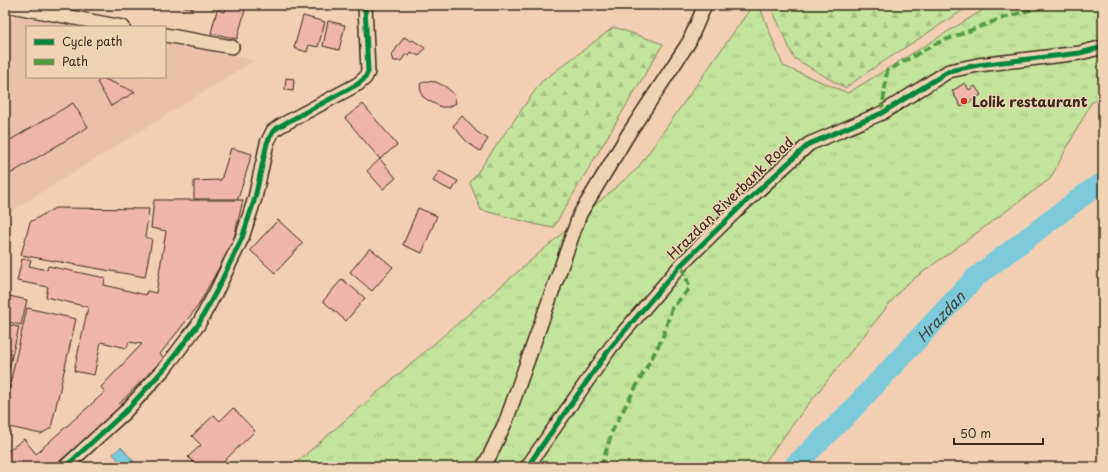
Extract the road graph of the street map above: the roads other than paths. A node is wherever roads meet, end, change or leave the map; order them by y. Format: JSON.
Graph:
{"nodes":[{"id":1,"x":5,"y":5,"type":"edge"},
{"id":2,"x":365,"y":5,"type":"edge"},
{"id":3,"x":705,"y":5,"type":"edge"},
{"id":4,"x":36,"y":8,"type":"edge"},
{"id":5,"x":118,"y":26,"type":"edge"},
{"id":6,"x":166,"y":35,"type":"edge"},
{"id":7,"x":232,"y":47,"type":"dead end"},
{"id":8,"x":1103,"y":47,"type":"edge"},
{"id":9,"x":65,"y":467,"type":"edge"},
{"id":10,"x":483,"y":467,"type":"edge"},
{"id":11,"x":528,"y":467,"type":"edge"}],
"edges":[{"from":1,"to":4,"type":"street"},
{"from":2,"to":9,"type":"street"},
{"from":3,"to":10,"type":"street"},
{"from":4,"to":5,"type":"street"},
{"from":6,"to":7,"type":"street"},
{"from":8,"to":11,"type":"street","name":"Hrazdan Riverbank Road"}]}
